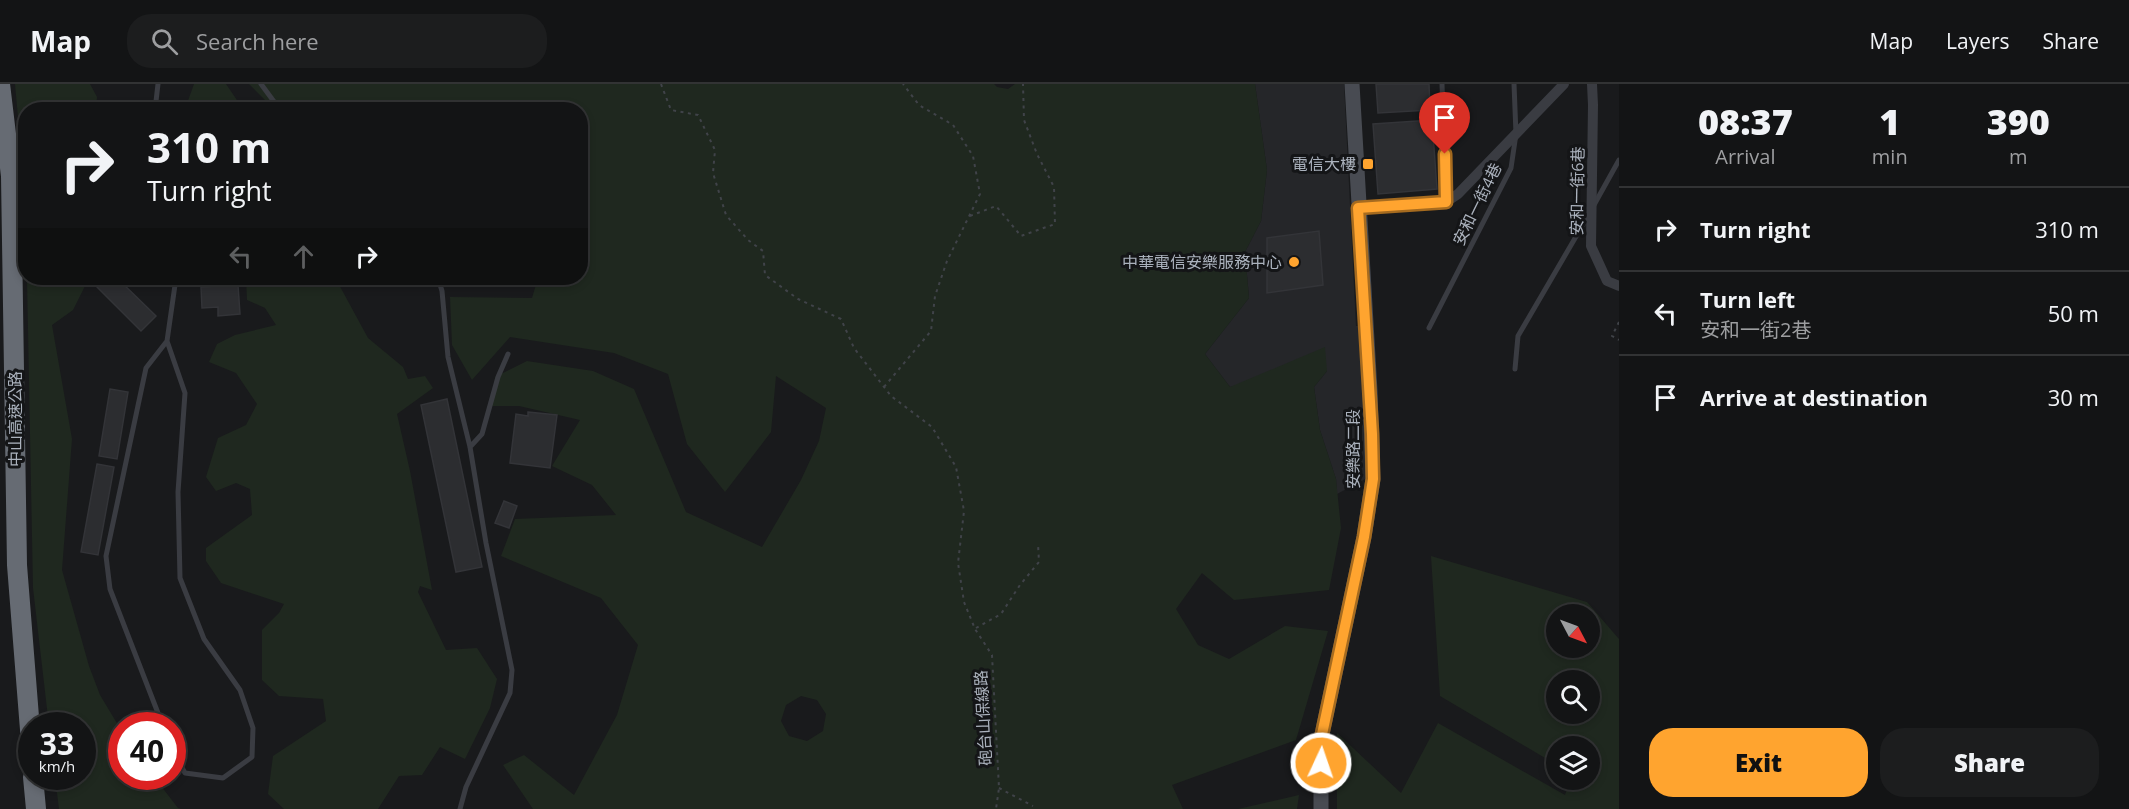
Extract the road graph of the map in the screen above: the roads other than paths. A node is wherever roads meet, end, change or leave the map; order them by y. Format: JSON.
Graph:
{"nodes":[{"id":1,"x":0,"y":84,"type":"edge"},
{"id":2,"x":158,"y":84,"type":"edge"},
{"id":3,"x":261,"y":84,"type":"edge"},
{"id":4,"x":1352,"y":84,"type":"edge"},
{"id":5,"x":1442,"y":84,"type":"edge"},
{"id":6,"x":1514,"y":84,"type":"edge"},
{"id":7,"x":1564,"y":84,"type":"edge"},
{"id":8,"x":1592,"y":84,"type":"edge"},
{"id":9,"x":156,"y":102,"type":"edge"},
{"id":10,"x":274,"y":102,"type":"edge"},
{"id":11,"x":1516,"y":134,"type":"junction"},
{"id":12,"x":1619,"y":160,"type":"edge"},
{"id":13,"x":1446,"y":202,"type":"junction"},
{"id":14,"x":1358,"y":208,"type":"junction"},
{"id":15,"x":1591,"y":211,"type":"junction"},
{"id":16,"x":175,"y":285,"type":"edge"},
{"id":17,"x":440,"y":285,"type":"edge"},
{"id":18,"x":1619,"y":286,"type":"edge"},
{"id":19,"x":1429,"y":328,"type":"dead end"},
{"id":20,"x":167,"y":340,"type":"junction"},
{"id":21,"x":508,"y":354,"type":"dead end"},
{"id":22,"x":8,"y":367,"type":"edge"},
{"id":23,"x":1515,"y":369,"type":"dead end"},
{"id":24,"x":470,"y":447,"type":"junction"},
{"id":25,"x":28,"y":712,"type":"edge"},
{"id":26,"x":158,"y":712,"type":"edge"},
{"id":27,"x":186,"y":773,"type":"edge"},
{"id":28,"x":34,"y":790,"type":"edge"},
{"id":29,"x":36,"y":809,"type":"edge"},
{"id":30,"x":460,"y":809,"type":"edge"},
{"id":31,"x":1321,"y":809,"type":"edge"}],
"edges":[{"from":1,"to":22,"type":"highway","name":"中山高速公路"},
{"from":2,"to":9,"type":"lane"},
{"from":3,"to":10,"type":"lane"},
{"from":4,"to":14,"type":"street","name":"安樂路二段"},
{"from":5,"to":13,"type":"lane"},
{"from":6,"to":11,"type":"lane","name":"安和一街4巷"},
{"from":7,"to":11,"type":"street"},
{"from":8,"to":15,"type":"street","name":"安和一街6巷"},
{"from":11,"to":13,"type":"street"},
{"from":11,"to":19,"type":"lane","name":"安和一街4巷"},
{"from":12,"to":15,"type":"lane"},
{"from":13,"to":14,"type":"street"},
{"from":14,"to":31,"type":"street","name":"安樂路二段"},
{"from":15,"to":18,"type":"street","name":"安和一街6巷"},
{"from":15,"to":23,"type":"lane"},
{"from":16,"to":20,"type":"lane"},
{"from":17,"to":24,"type":"lane"},
{"from":20,"to":26,"type":"lane"},
{"from":20,"to":27,"type":"lane"},
{"from":21,"to":24,"type":"lane"},
{"from":22,"to":25,"type":"highway","name":"中山高速公路"},
{"from":24,"to":30,"type":"lane"},
{"from":28,"to":29,"type":"highway"}]}
